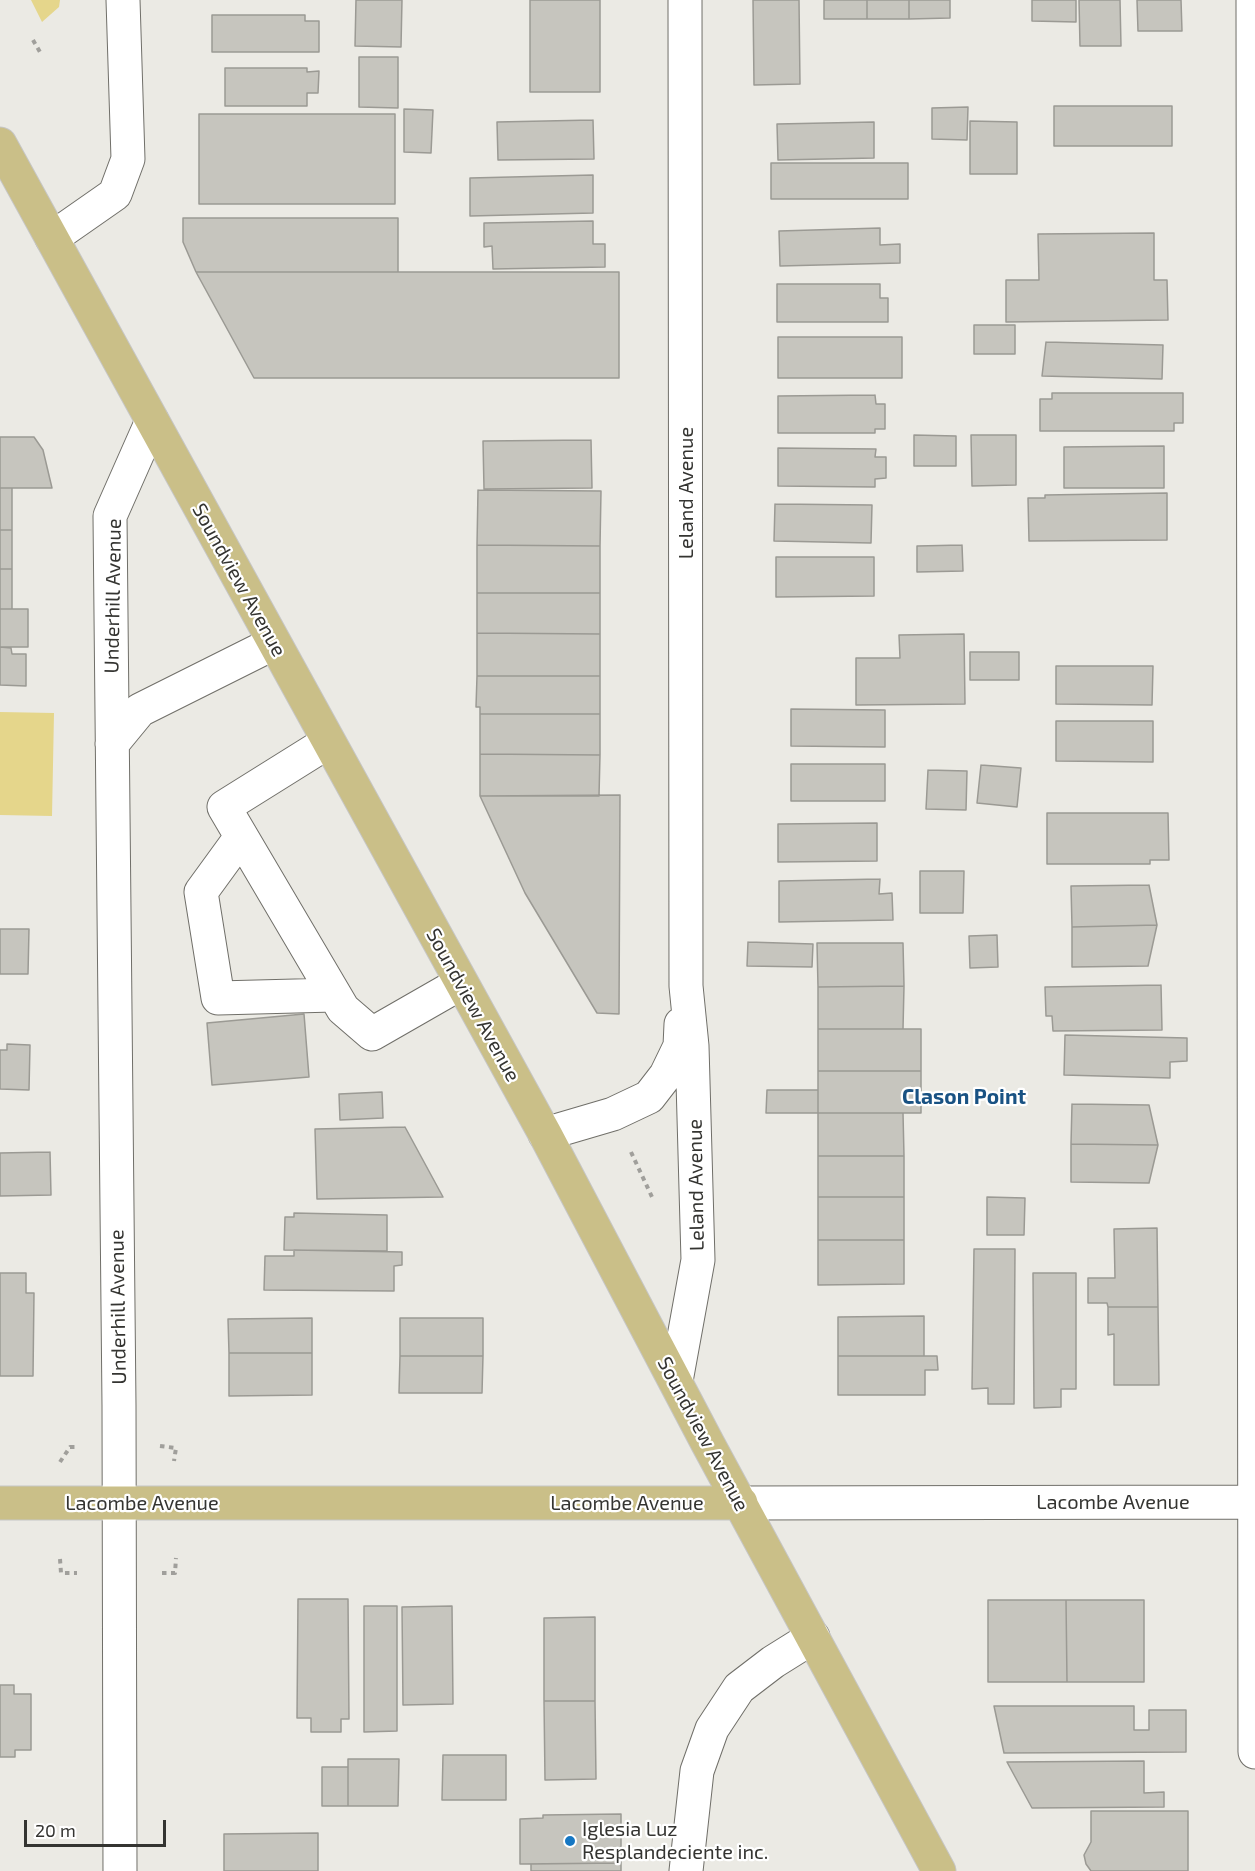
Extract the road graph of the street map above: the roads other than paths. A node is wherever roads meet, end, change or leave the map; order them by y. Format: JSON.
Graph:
{"nodes":[{"id":1,"x":123,"y":0,"type":"edge"},
{"id":2,"x":685,"y":0,"type":"edge"},
{"id":3,"x":1253,"y":0,"type":"edge"},
{"id":4,"x":4,"y":161,"type":"edge"},
{"id":5,"x":52,"y":238,"type":"junction"},
{"id":6,"x":152,"y":420,"type":"junction"},
{"id":7,"x":274,"y":643,"type":"junction"},
{"id":8,"x":328,"y":742,"type":"junction"},
{"id":9,"x":112,"y":744,"type":"junction"},
{"id":10,"x":241,"y":837,"type":"junction"},
{"id":11,"x":461,"y":983,"type":"junction"},
{"id":12,"x":687,"y":986,"type":"junction"},
{"id":13,"x":334,"y":995,"type":"junction"},
{"id":14,"x":544,"y":1134,"type":"junction"},
{"id":15,"x":676,"y":1381,"type":"junction"},
{"id":16,"x":1255,"y":1502,"type":"edge"},
{"id":17,"x":0,"y":1503,"type":"edge"},
{"id":18,"x":741,"y":1503,"type":"junction"},
{"id":19,"x":119,"y":1504,"type":"junction"},
{"id":20,"x":813,"y":1637,"type":"junction"},
{"id":21,"x":1255,"y":1752,"type":"edge"},
{"id":22,"x":120,"y":1871,"type":"edge"},
{"id":23,"x":686,"y":1871,"type":"edge"},
{"id":24,"x":939,"y":1871,"type":"edge"}],
"edges":[{"from":1,"to":5,"type":"street"},
{"from":2,"to":12,"type":"street","name":"Leland Avenue"},
{"from":3,"to":16,"type":"street"},
{"from":4,"to":5,"type":"main road","name":"Soundview Avenue"},
{"from":5,"to":6,"type":"main road","name":"Soundview Avenue"},
{"from":6,"to":7,"type":"main road","name":"Soundview Avenue"},
{"from":6,"to":9,"type":"street","name":"Underhill Avenue"},
{"from":7,"to":8,"type":"main road","name":"Soundview Avenue"},
{"from":7,"to":9,"type":"street"},
{"from":8,"to":10,"type":"street"},
{"from":8,"to":11,"type":"main road","name":"Soundview Avenue"},
{"from":9,"to":19,"type":"street","name":"Underhill Avenue"},
{"from":10,"to":13,"type":"street"},
{"from":10,"to":13,"type":"street"},
{"from":11,"to":13,"type":"street"},
{"from":11,"to":14,"type":"main road","name":"Soundview Avenue"},
{"from":12,"to":14,"type":"street","name":"Leland Avenue"},
{"from":12,"to":15,"type":"street","name":"Leland Avenue"},
{"from":14,"to":15,"type":"main road","name":"Soundview Avenue"},
{"from":15,"to":18,"type":"main road","name":"Soundview Avenue"},
{"from":16,"to":18,"type":"street","name":"Lacombe Avenue"},
{"from":16,"to":21,"type":"street"},
{"from":17,"to":19,"type":"main road","name":"Lacombe Avenue"},
{"from":18,"to":19,"type":"main road","name":"Lacombe Avenue"},
{"from":18,"to":20,"type":"main road","name":"Soundview Avenue"},
{"from":19,"to":22,"type":"street","name":"Underhill Avenue"},
{"from":20,"to":23,"type":"street"},
{"from":20,"to":24,"type":"main road","name":"Soundview Avenue"}]}
